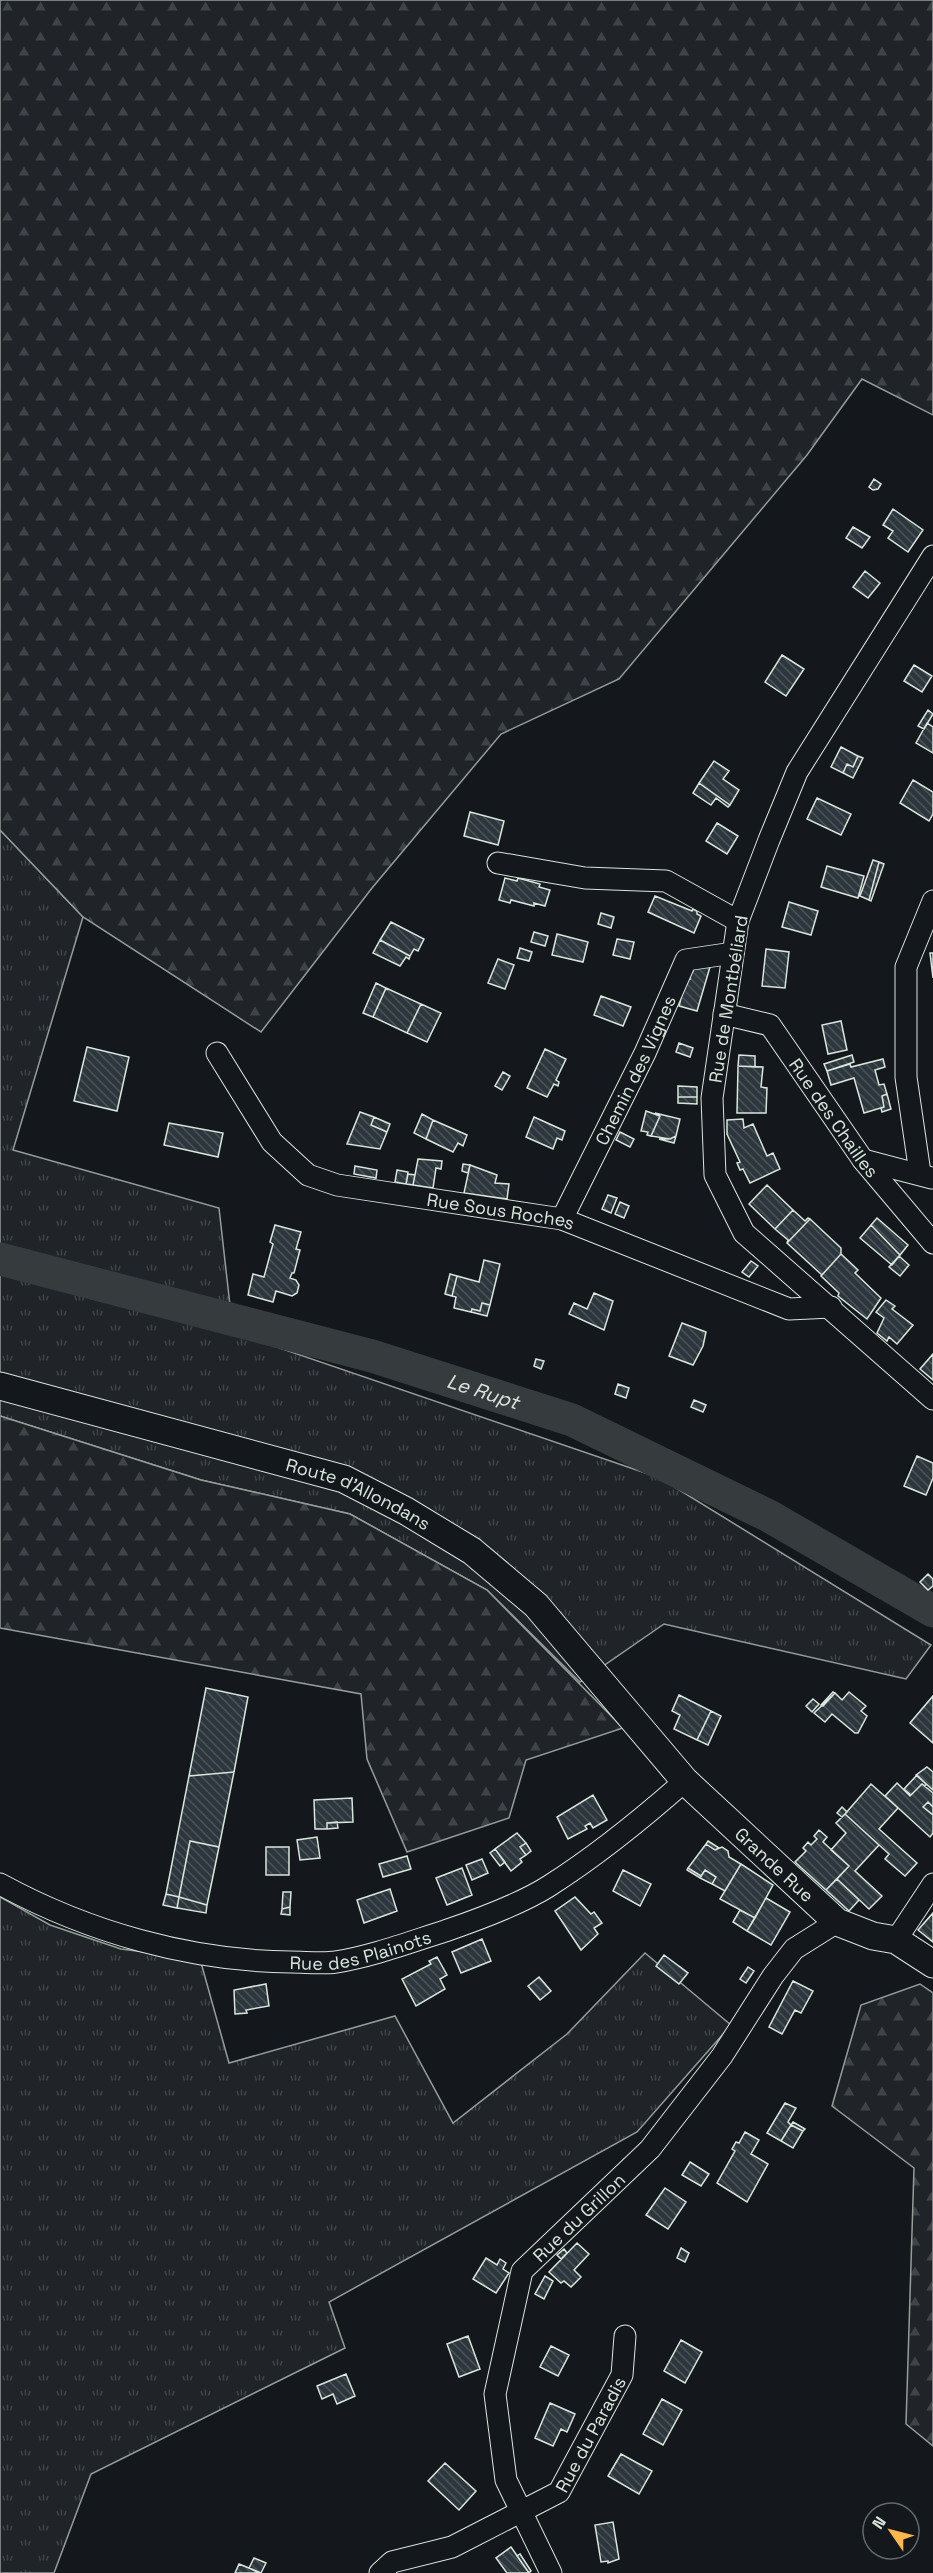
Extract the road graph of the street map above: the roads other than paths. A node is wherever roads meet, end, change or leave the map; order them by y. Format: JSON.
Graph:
{"nodes":[{"id":1,"x":933,"y":556,"type":"edge"},
{"id":2,"x":498,"y":863,"type":"dead end"},
{"id":3,"x":933,"y":901,"type":"edge"},
{"id":4,"x":738,"y":921,"type":"junction"},
{"id":5,"x":733,"y":953,"type":"junction"},
{"id":6,"x":724,"y":1014,"type":"junction"},
{"id":7,"x":217,"y":1053,"type":"dead end"},
{"id":8,"x":863,"y":1160,"type":"junction"},
{"id":9,"x":927,"y":1176,"type":"edge"},
{"id":10,"x":562,"y":1219,"type":"junction"},
{"id":11,"x":933,"y":1243,"type":"edge"},
{"id":12,"x":831,"y":1307,"type":"junction"},
{"id":13,"x":0,"y":1386,"type":"edge"},
{"id":14,"x":933,"y":1399,"type":"edge"},
{"id":15,"x":640,"y":1730,"type":"joint"},
{"id":16,"x":685,"y":1780,"type":"junction"},
{"id":17,"x":0,"y":1884,"type":"edge"},
{"id":18,"x":933,"y":1884,"type":"edge"},
{"id":19,"x":837,"y":1922,"type":"junction"},
{"id":20,"x":896,"y":1940,"type":"junction"},
{"id":21,"x":933,"y":1964,"type":"edge"},
{"id":22,"x":625,"y":2336,"type":"dead end"},
{"id":23,"x":522,"y":2512,"type":"junction"},
{"id":24,"x":380,"y":2573,"type":"edge"},
{"id":25,"x":551,"y":2573,"type":"edge"}],
"edges":[{"from":1,"to":4,"type":"street","name":"Rue de Montbéliard"},
{"from":2,"to":4,"type":"street"},
{"from":3,"to":9,"type":"street"},
{"from":4,"to":5,"type":"street","name":"Rue de Montbéliard"},
{"from":5,"to":6,"type":"street","name":"Rue de Montbéliard"},
{"from":5,"to":10,"type":"street","name":"Chemin des Vignes"},
{"from":6,"to":8,"type":"street","name":"Rue des Chailles"},
{"from":6,"to":12,"type":"street","name":"Rue de Montbéliard"},
{"from":7,"to":10,"type":"street","name":"Rue Sous Roches"},
{"from":8,"to":9,"type":"street"},
{"from":8,"to":11,"type":"street","name":"Rue des Chailles"},
{"from":10,"to":12,"type":"street","name":"Rue Sous Roches"},
{"from":12,"to":14,"type":"street","name":"Rue de Montbéliard"},
{"from":13,"to":15,"type":"main road","name":"Route d’Allondans"},
{"from":15,"to":16,"type":"main road","name":"Grande Rue"},
{"from":16,"to":17,"type":"street","name":"Rue des Plainots"},
{"from":16,"to":19,"type":"main road","name":"Grande Rue"},
{"from":18,"to":20,"type":"street"},
{"from":19,"to":20,"type":"main road","name":"Grande Rue"},
{"from":19,"to":23,"type":"street","name":"Rue du Grillon"},
{"from":20,"to":21,"type":"main road","name":"Grande Rue"},
{"from":22,"to":23,"type":"street","name":"Rue du Paradis"},
{"from":23,"to":24,"type":"street","name":"Rue du Paradis"},
{"from":23,"to":25,"type":"street","name":"Rue du Grillon"}]}
